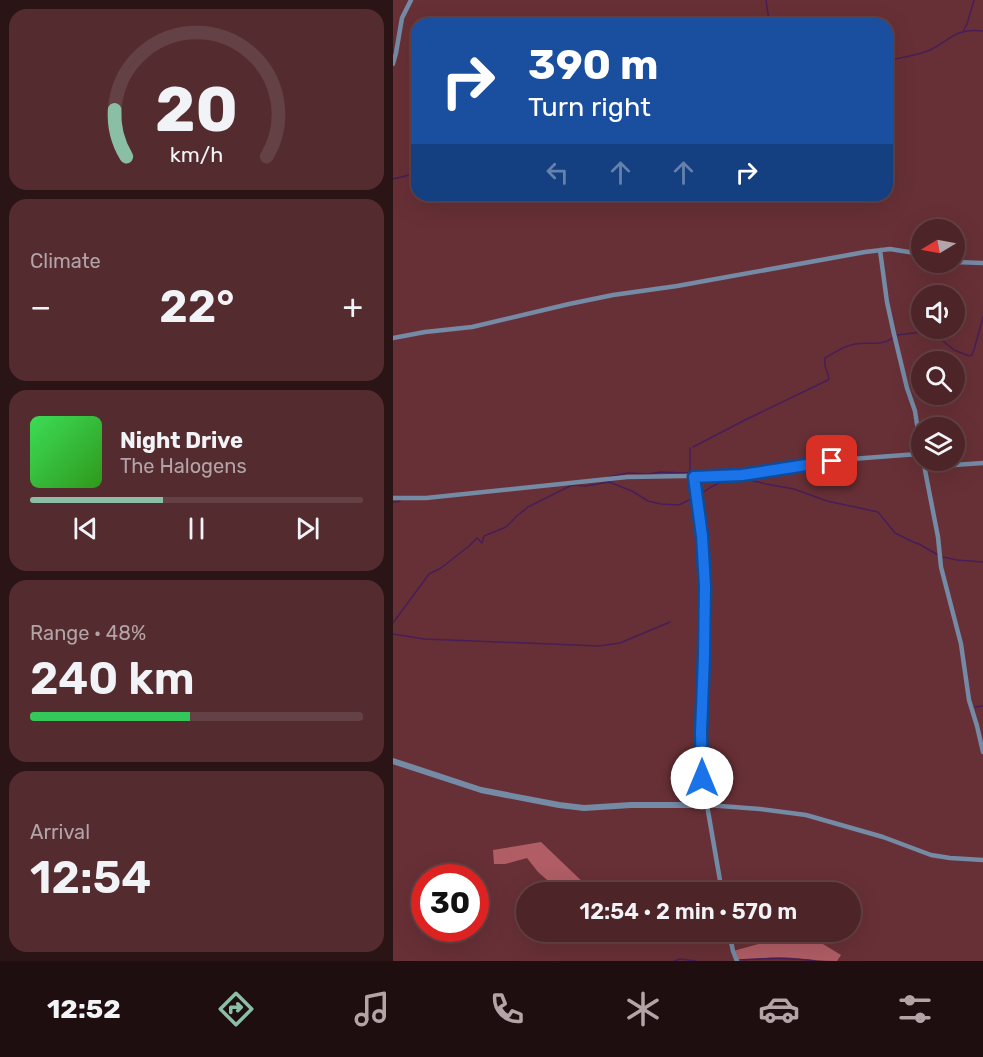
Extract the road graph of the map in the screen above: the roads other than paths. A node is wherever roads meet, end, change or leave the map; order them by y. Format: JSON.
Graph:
{"nodes":[{"id":1,"x":411,"y":0,"type":"edge"},
{"id":2,"x":393,"y":64,"type":"edge"},
{"id":3,"x":880,"y":250,"type":"junction"},
{"id":4,"x":911,"y":252,"type":"edge"},
{"id":5,"x":965,"y":262,"type":"edge"},
{"id":6,"x":983,"y":263,"type":"edge"},
{"id":7,"x":393,"y":338,"type":"edge"},
{"id":8,"x":916,"y":417,"type":"edge"},
{"id":9,"x":911,"y":455,"type":"edge"},
{"id":10,"x":983,"y":463,"type":"edge"},
{"id":11,"x":965,"y":464,"type":"edge"},
{"id":12,"x":926,"y":471,"type":"edge"},
{"id":13,"x":694,"y":477,"type":"junction"},
{"id":14,"x":393,"y":498,"type":"edge"},
{"id":15,"x":983,"y":752,"type":"edge"},
{"id":16,"x":393,"y":761,"type":"edge"},
{"id":17,"x":703,"y":805,"type":"junction"},
{"id":18,"x":983,"y":860,"type":"edge"},
{"id":19,"x":720,"y":882,"type":"edge"},
{"id":20,"x":731,"y":942,"type":"edge"},
{"id":21,"x":737,"y":961,"type":"edge"}],
"edges":[{"from":1,"to":2,"type":"street"},
{"from":3,"to":4,"type":"street"},
{"from":3,"to":7,"type":"street"},
{"from":3,"to":8,"type":"street"},
{"from":5,"to":6,"type":"street"},
{"from":9,"to":13,"type":"street"},
{"from":10,"to":11,"type":"street"},
{"from":12,"to":15,"type":"street"},
{"from":13,"to":14,"type":"street"},
{"from":13,"to":17,"type":"street"},
{"from":16,"to":17,"type":"street"},
{"from":17,"to":18,"type":"street"},
{"from":17,"to":19,"type":"street"},
{"from":20,"to":21,"type":"street"}]}
